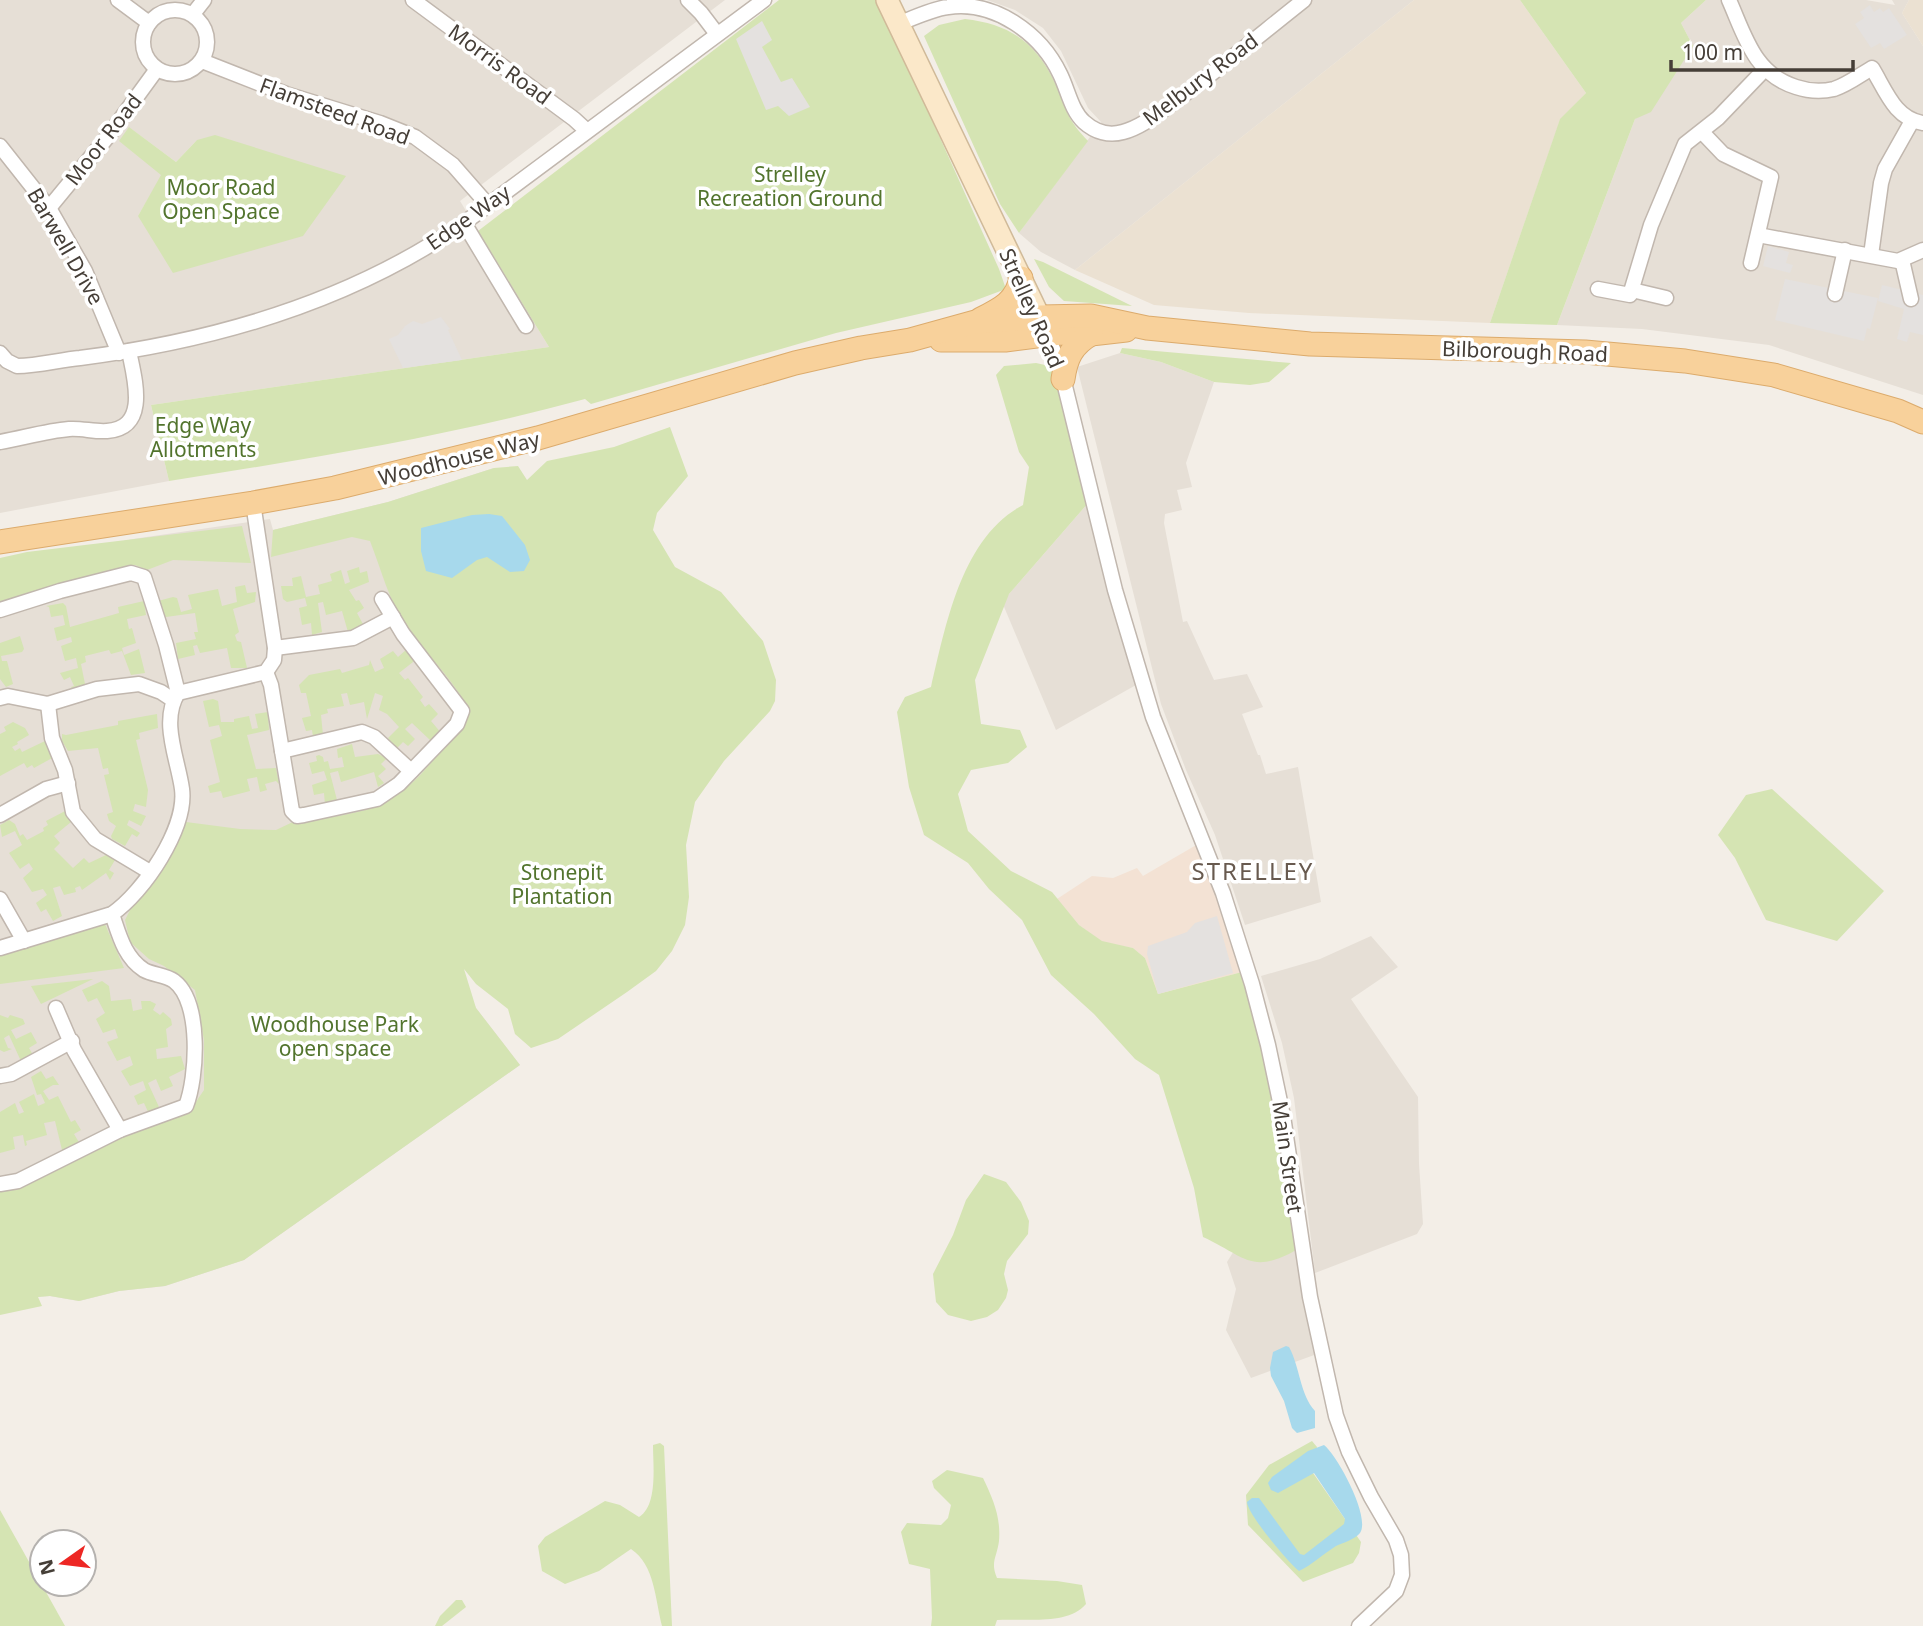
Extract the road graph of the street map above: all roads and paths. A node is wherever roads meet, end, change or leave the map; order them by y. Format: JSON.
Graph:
{"nodes":[{"id":1,"x":118,"y":0,"type":"edge"},
{"id":2,"x":204,"y":0,"type":"edge"},
{"id":3,"x":413,"y":0,"type":"edge"},
{"id":4,"x":688,"y":0,"type":"edge"},
{"id":5,"x":764,"y":0,"type":"edge"},
{"id":6,"x":887,"y":0,"type":"edge"},
{"id":7,"x":1729,"y":0,"type":"edge"},
{"id":8,"x":1299,"y":2,"type":"edge"},
{"id":9,"x":960,"y":3,"type":"edge"},
{"id":10,"x":193,"y":14,"type":"junction"},
{"id":11,"x":149,"y":23,"type":"junction"},
{"id":12,"x":898,"y":24,"type":"junction"},
{"id":13,"x":717,"y":34,"type":"junction"},
{"id":14,"x":202,"y":61,"type":"junction"},
{"id":15,"x":157,"y":69,"type":"junction"},
{"id":16,"x":1765,"y":69,"type":"junction"},
{"id":17,"x":1917,"y":122,"type":"edge"},
{"id":18,"x":586,"y":130,"type":"junction"},
{"id":19,"x":1702,"y":132,"type":"junction"},
{"id":20,"x":0,"y":146,"type":"edge"},
{"id":21,"x":488,"y":205,"type":"junction"},
{"id":22,"x":49,"y":208,"type":"junction"},
{"id":23,"x":464,"y":223,"type":"junction"},
{"id":24,"x":1758,"y":235,"type":"junction"},
{"id":25,"x":1845,"y":250,"type":"junction"},
{"id":26,"x":1923,"y":250,"type":"edge"},
{"id":27,"x":1871,"y":255,"type":"junction"},
{"id":28,"x":1902,"y":260,"type":"junction"},
{"id":29,"x":1751,"y":263,"type":"dead end"},
{"id":30,"x":1021,"y":278,"type":"junction"},
{"id":31,"x":1598,"y":289,"type":"dead end"},
{"id":32,"x":1632,"y":290,"type":"junction"},
{"id":33,"x":1835,"y":295,"type":"dead end"},
{"id":34,"x":1666,"y":298,"type":"dead end"},
{"id":35,"x":1911,"y":299,"type":"dead end"},
{"id":36,"x":975,"y":322,"type":"junction"},
{"id":37,"x":526,"y":326,"type":"dead end"},
{"id":38,"x":1044,"y":326,"type":"junction"},
{"id":39,"x":1147,"y":328,"type":"junction"},
{"id":40,"x":1091,"y":334,"type":"junction"},
{"id":41,"x":910,"y":340,"type":"junction"},
{"id":42,"x":124,"y":352,"type":"junction"},
{"id":43,"x":0,"y":353,"type":"edge"},
{"id":44,"x":1063,"y":379,"type":"junction"},
{"id":45,"x":1898,"y":411,"type":"junction"},
{"id":46,"x":1923,"y":414,"type":"edge"},
{"id":47,"x":1923,"y":422,"type":"edge"},
{"id":48,"x":0,"y":443,"type":"edge"},
{"id":49,"x":253,"y":503,"type":"junction"},
{"id":50,"x":0,"y":542,"type":"edge"},
{"id":51,"x":382,"y":599,"type":"dead end"},
{"id":52,"x":0,"y":610,"type":"edge"},
{"id":53,"x":393,"y":617,"type":"junction"},
{"id":54,"x":275,"y":648,"type":"junction"},
{"id":55,"x":267,"y":672,"type":"junction"},
{"id":56,"x":1140,"y":675,"type":"joint"},
{"id":57,"x":175,"y":697,"type":"junction"},
{"id":58,"x":0,"y":698,"type":"edge"},
{"id":59,"x":48,"y":704,"type":"junction"},
{"id":60,"x":282,"y":751,"type":"junction"},
{"id":61,"x":411,"y":771,"type":"junction"},
{"id":62,"x":68,"y":783,"type":"junction"},
{"id":63,"x":0,"y":814,"type":"edge"},
{"id":64,"x":150,"y":872,"type":"junction"},
{"id":65,"x":0,"y":899,"type":"edge"},
{"id":66,"x":112,"y":914,"type":"junction"},
{"id":67,"x":24,"y":941,"type":"junction"},
{"id":68,"x":0,"y":948,"type":"edge"},
{"id":69,"x":55,"y":1008,"type":"dead end"},
{"id":70,"x":72,"y":1041,"type":"junction"},
{"id":71,"x":0,"y":1076,"type":"edge"},
{"id":72,"x":120,"y":1129,"type":"junction"},
{"id":73,"x":0,"y":1184,"type":"edge"},
{"id":74,"x":1359,"y":1626,"type":"edge"}],
"edges":[{"from":1,"to":11,"type":"street"},
{"from":2,"to":10,"type":"street"},
{"from":3,"to":18,"type":"street","name":"Morris Road"},
{"from":4,"to":13,"type":"street"},
{"from":5,"to":13,"type":"street","name":"Edge Way"},
{"from":6,"to":12,"type":"main road","name":"Strelley Road"},
{"from":7,"to":16,"type":"street"},
{"from":8,"to":9,"type":"street","name":"Melbury Road"},
{"from":9,"to":12,"type":"street","name":"Melbury Road"},
{"from":10,"to":11,"type":"street"},
{"from":10,"to":14,"type":"street"},
{"from":11,"to":15,"type":"street"},
{"from":12,"to":30,"type":"main road","name":"Strelley Road"},
{"from":13,"to":18,"type":"street","name":"Edge Way"},
{"from":14,"to":15,"type":"street"},
{"from":14,"to":21,"type":"street","name":"Flamsteed Road"},
{"from":15,"to":22,"type":"street","name":"Moor Road"},
{"from":16,"to":17,"type":"street"},
{"from":16,"to":19,"type":"street"},
{"from":17,"to":27,"type":"street"},
{"from":18,"to":21,"type":"street","name":"Edge Way"},
{"from":19,"to":24,"type":"street"},
{"from":19,"to":32,"type":"street"},
{"from":20,"to":22,"type":"street","name":"Barwell Drive"},
{"from":21,"to":23,"type":"street","name":"Edge Way"},
{"from":22,"to":42,"type":"street","name":"Barwell Drive"},
{"from":23,"to":37,"type":"street"},
{"from":23,"to":42,"type":"street","name":"Edge Way"},
{"from":24,"to":25,"type":"street"},
{"from":24,"to":29,"type":"street"},
{"from":25,"to":27,"type":"street"},
{"from":25,"to":33,"type":"street"},
{"from":26,"to":28,"type":"street"},
{"from":27,"to":28,"type":"street"},
{"from":28,"to":35,"type":"street"},
{"from":30,"to":36,"type":"main road"},
{"from":30,"to":38,"type":"main road","name":"Strelley Road"},
{"from":31,"to":32,"type":"street"},
{"from":32,"to":34,"type":"street"},
{"from":36,"to":38,"type":"main road","name":"Woodhouse Way"},
{"from":36,"to":41,"type":"main road","name":"Woodhouse Way"},
{"from":38,"to":39,"type":"main road","name":"Bilborough Road"},
{"from":38,"to":40,"type":"main road","name":"Bilborough Road"},
{"from":38,"to":41,"type":"main road","name":"Woodhouse Way"},
{"from":38,"to":44,"type":"street","name":"Strelley Road"},
{"from":39,"to":40,"type":"main road","name":"Bilborough Road"},
{"from":39,"to":45,"type":"main road","name":"Bilborough Road"},
{"from":40,"to":44,"type":"main road"},
{"from":41,"to":49,"type":"main road","name":"Woodhouse Way"},
{"from":42,"to":43,"type":"street","name":"Edge Way"},
{"from":42,"to":48,"type":"street","name":"Barwell Drive"},
{"from":44,"to":56,"type":"street","name":"Strelley Road"},
{"from":45,"to":46,"type":"main road","name":"Bilborough Road"},
{"from":45,"to":47,"type":"main road","name":"Bilborough Road"},
{"from":49,"to":50,"type":"main road","name":"Woodhouse Way"},
{"from":49,"to":54,"type":"street"},
{"from":51,"to":53,"type":"street"},
{"from":52,"to":57,"type":"street"},
{"from":53,"to":54,"type":"street"},
{"from":53,"to":61,"type":"street"},
{"from":54,"to":55,"type":"street"},
{"from":55,"to":57,"type":"street"},
{"from":55,"to":60,"type":"street"},
{"from":56,"to":74,"type":"street","name":"Main Street"},
{"from":57,"to":59,"type":"street"},
{"from":57,"to":64,"type":"street"},
{"from":58,"to":59,"type":"street"},
{"from":59,"to":62,"type":"street"},
{"from":60,"to":61,"type":"street"},
{"from":60,"to":61,"type":"street"},
{"from":62,"to":63,"type":"street"},
{"from":62,"to":64,"type":"street"},
{"from":64,"to":66,"type":"street"},
{"from":65,"to":67,"type":"street"},
{"from":66,"to":67,"type":"street"},
{"from":66,"to":72,"type":"street"},
{"from":67,"to":68,"type":"street"},
{"from":69,"to":70,"type":"street"},
{"from":70,"to":71,"type":"street"},
{"from":70,"to":72,"type":"street"},
{"from":72,"to":73,"type":"street"}]}
